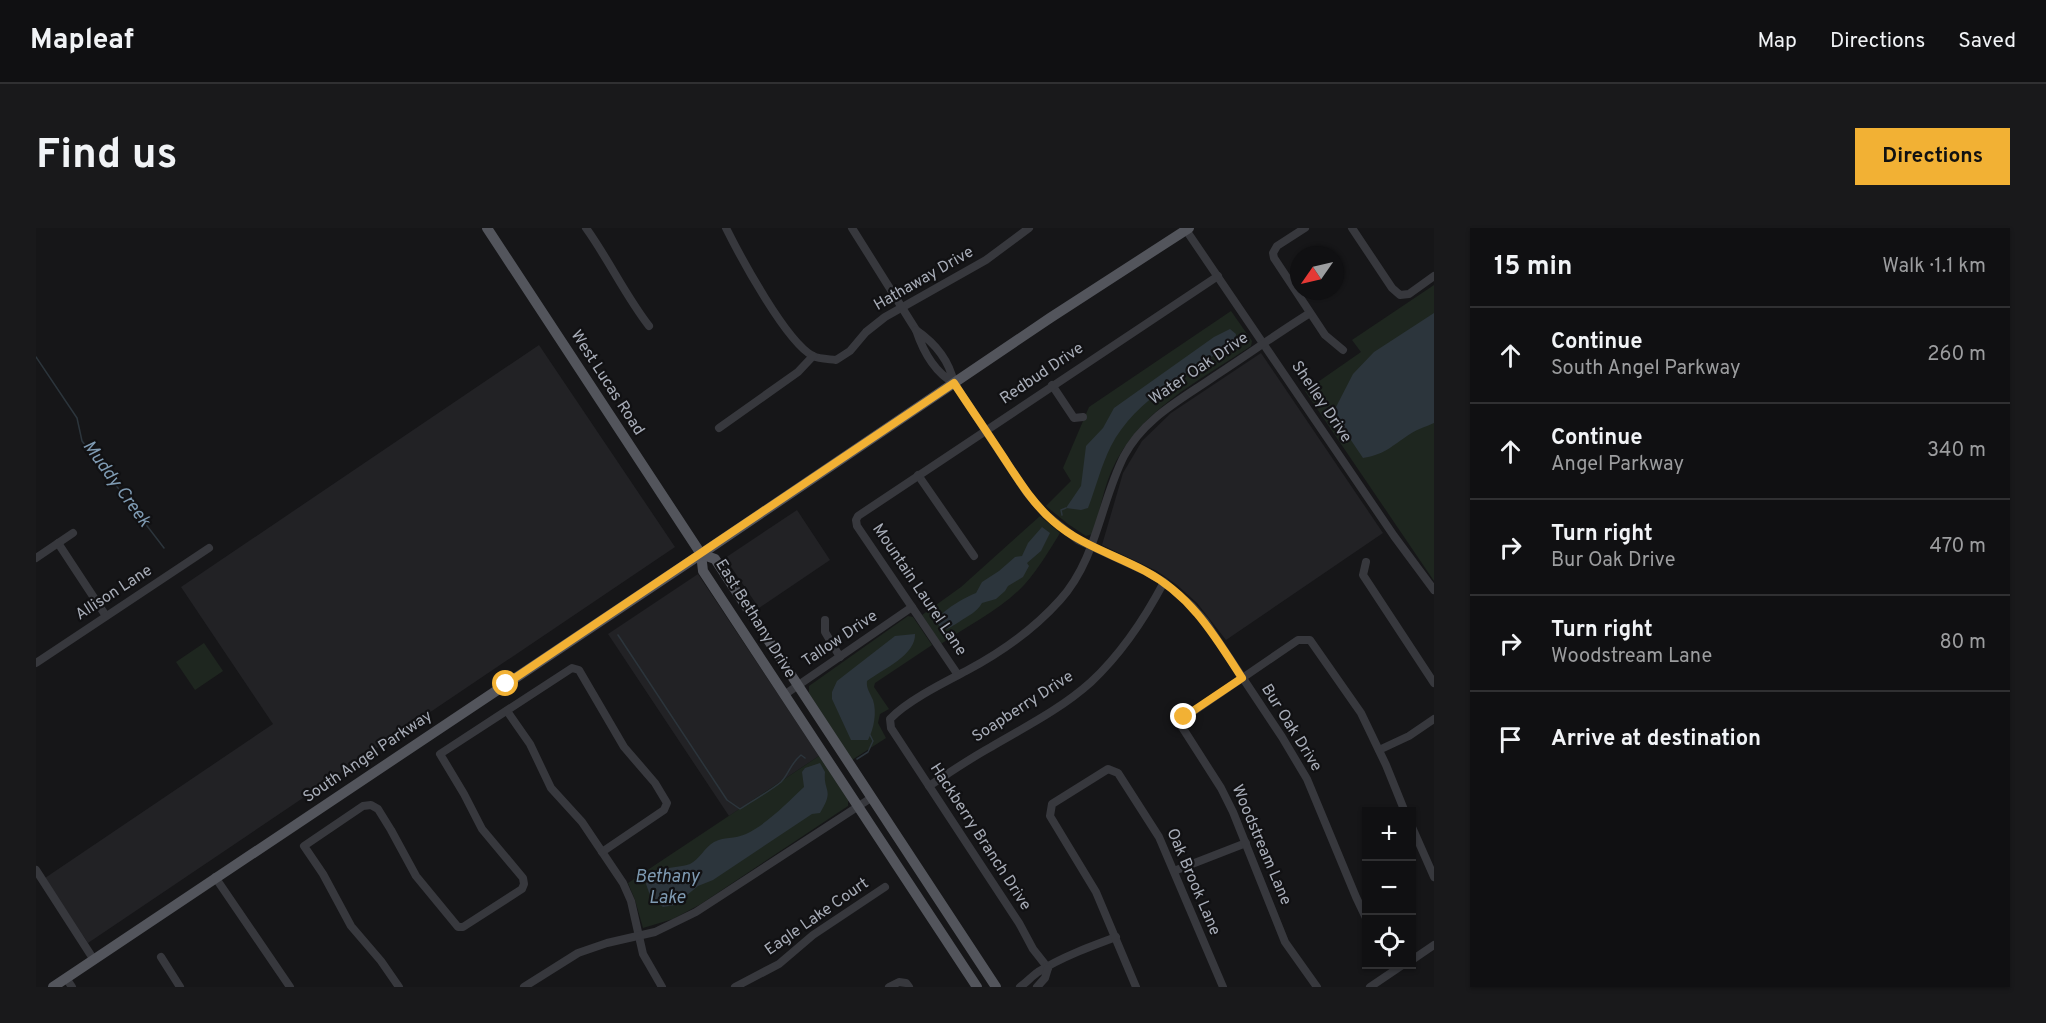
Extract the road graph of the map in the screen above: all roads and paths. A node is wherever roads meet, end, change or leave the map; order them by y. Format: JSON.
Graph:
{"nodes":[{"id":1,"x":487,"y":228,"type":"edge"},
{"id":2,"x":586,"y":228,"type":"edge"},
{"id":3,"x":726,"y":228,"type":"edge"},
{"id":4,"x":852,"y":228,"type":"edge"},
{"id":5,"x":1029,"y":228,"type":"edge"},
{"id":6,"x":1305,"y":228,"type":"edge"},
{"id":7,"x":1352,"y":228,"type":"edge"},
{"id":8,"x":1187,"y":229,"type":"edge"},
{"id":9,"x":1218,"y":276,"type":"junction"},
{"id":10,"x":1434,"y":276,"type":"edge"},
{"id":11,"x":902,"y":307,"type":"junction"},
{"id":12,"x":1310,"y":312,"type":"junction"},
{"id":13,"x":649,"y":327,"type":"dead end"},
{"id":14,"x":1263,"y":344,"type":"junction"},
{"id":15,"x":1343,"y":350,"type":"dead end"},
{"id":16,"x":813,"y":356,"type":"junction"},
{"id":17,"x":954,"y":383,"type":"junction"},
{"id":18,"x":1052,"y":385,"type":"junction"},
{"id":19,"x":1083,"y":417,"type":"dead end"},
{"id":20,"x":719,"y":428,"type":"dead end"},
{"id":21,"x":985,"y":430,"type":"junction"},
{"id":22,"x":918,"y":475,"type":"junction"},
{"id":23,"x":856,"y":520,"type":"joint"},
{"id":24,"x":73,"y":533,"type":"dead end"},
{"id":25,"x":58,"y":543,"type":"junction"},
{"id":26,"x":209,"y":548,"type":"dead end"},
{"id":27,"x":1092,"y":548,"type":"junction"},
{"id":28,"x":701,"y":554,"type":"junction"},
{"id":29,"x":974,"y":556,"type":"dead end"},
{"id":30,"x":36,"y":558,"type":"edge"},
{"id":31,"x":1366,"y":562,"type":"dead end"},
{"id":32,"x":1164,"y":582,"type":"junction"},
{"id":33,"x":1434,"y":590,"type":"edge"},
{"id":34,"x":912,"y":607,"type":"junction"},
{"id":35,"x":106,"y":616,"type":"junction"},
{"id":36,"x":825,"y":620,"type":"dead end"},
{"id":37,"x":840,"y":657,"type":"junction"},
{"id":38,"x":36,"y":663,"type":"edge"},
{"id":39,"x":958,"y":675,"type":"junction"},
{"id":40,"x":1242,"y":678,"type":"junction"},
{"id":41,"x":1434,"y":683,"type":"edge"},
{"id":42,"x":797,"y":686,"type":"junction"},
{"id":43,"x":784,"y":695,"type":"junction"},
{"id":44,"x":507,"y":711,"type":"junction"},
{"id":45,"x":1434,"y":719,"type":"edge"},
{"id":46,"x":889,"y":722,"type":"joint"},
{"id":47,"x":1379,"y":750,"type":"junction"},
{"id":48,"x":929,"y":786,"type":"junction"},
{"id":49,"x":871,"y":798,"type":"junction"},
{"id":50,"x":857,"y":806,"type":"junction"},
{"id":51,"x":1403,"y":807,"type":"edge"},
{"id":52,"x":1416,"y":837,"type":"edge"},
{"id":53,"x":1246,"y":843,"type":"junction"},
{"id":54,"x":602,"y":852,"type":"junction"},
{"id":55,"x":36,"y":870,"type":"edge"},
{"id":56,"x":1174,"y":871,"type":"junction"},
{"id":57,"x":215,"y":877,"type":"junction"},
{"id":58,"x":1434,"y":877,"type":"edge"},
{"id":59,"x":885,"y":887,"type":"dead end"},
{"id":60,"x":1365,"y":915,"type":"edge"},
{"id":61,"x":640,"y":936,"type":"junction"},
{"id":62,"x":1116,"y":937,"type":"junction"},
{"id":63,"x":1434,"y":945,"type":"edge"},
{"id":64,"x":161,"y":957,"type":"dead end"},
{"id":65,"x":1416,"y":957,"type":"edge"},
{"id":66,"x":94,"y":960,"type":"junction"},
{"id":67,"x":1048,"y":968,"type":"junction"},
{"id":68,"x":1396,"y":969,"type":"edge"},
{"id":69,"x":69,"y":983,"type":"edge"},
{"id":70,"x":906,"y":985,"type":"edge"},
{"id":71,"x":53,"y":987,"type":"edge"},
{"id":72,"x":180,"y":987,"type":"edge"},
{"id":73,"x":290,"y":987,"type":"edge"},
{"id":74,"x":399,"y":987,"type":"edge"},
{"id":75,"x":524,"y":987,"type":"edge"},
{"id":76,"x":662,"y":987,"type":"edge"},
{"id":77,"x":735,"y":987,"type":"edge"},
{"id":78,"x":889,"y":987,"type":"edge"},
{"id":79,"x":977,"y":987,"type":"edge"},
{"id":80,"x":996,"y":987,"type":"edge"},
{"id":81,"x":1020,"y":987,"type":"edge"},
{"id":82,"x":1037,"y":987,"type":"edge"},
{"id":83,"x":1136,"y":987,"type":"edge"},
{"id":84,"x":1223,"y":987,"type":"edge"},
{"id":85,"x":1317,"y":987,"type":"edge"},
{"id":86,"x":1370,"y":987,"type":"edge"}],
"edges":[{"from":1,"to":28,"type":"main road","name":"West Lucas Road"},
{"from":2,"to":13,"type":"street"},
{"from":3,"to":16,"type":"street"},
{"from":4,"to":11,"type":"street","name":"Bur Oak Drive"},
{"from":5,"to":11,"type":"street","name":"Hathaway Drive"},
{"from":6,"to":12,"type":"street"},
{"from":7,"to":10,"type":"street"},
{"from":8,"to":9,"type":"street","name":"Shelley Drive"},
{"from":8,"to":17,"type":"main road","name":"South Angel Parkway"},
{"from":9,"to":14,"type":"street","name":"Shelley Drive"},
{"from":9,"to":18,"type":"street","name":"Redbud Drive"},
{"from":11,"to":16,"type":"street","name":"Hathaway Drive"},
{"from":11,"to":17,"type":"street","name":"Bur Oak Drive"},
{"from":12,"to":14,"type":"street","name":"Water Oak Drive"},
{"from":12,"to":15,"type":"street"},
{"from":14,"to":27,"type":"street","name":"Water Oak Drive"},
{"from":14,"to":33,"type":"street","name":"Shelley Drive"},
{"from":16,"to":20,"type":"street"},
{"from":17,"to":21,"type":"street","name":"Bur Oak Drive"},
{"from":17,"to":28,"type":"main road","name":"South Angel Parkway"},
{"from":18,"to":19,"type":"street"},
{"from":18,"to":21,"type":"street","name":"Redbud Drive"},
{"from":21,"to":22,"type":"street","name":"Redbud Drive"},
{"from":21,"to":27,"type":"street","name":"Bur Oak Drive"},
{"from":22,"to":23,"type":"street","name":"Redbud Drive"},
{"from":22,"to":29,"type":"street"},
{"from":23,"to":34,"type":"street","name":"Mountain Laurel Lane"},
{"from":24,"to":25,"type":"street"},
{"from":25,"to":30,"type":"street"},
{"from":25,"to":35,"type":"street"},
{"from":26,"to":35,"type":"street","name":"Allison Lane"},
{"from":27,"to":32,"type":"street","name":"Bur Oak Drive"},
{"from":27,"to":39,"type":"street","name":"Water Oak Drive"},
{"from":28,"to":42,"type":"main road","name":"East Bethany Drive"},
{"from":28,"to":43,"type":"main road","name":"East Bethany Drive"},
{"from":28,"to":57,"type":"main road","name":"South Angel Parkway"},
{"from":31,"to":41,"type":"street"},
{"from":32,"to":40,"type":"street","name":"Bur Oak Drive"},
{"from":32,"to":48,"type":"street","name":"Soapberry Drive"},
{"from":34,"to":37,"type":"street","name":"Tallow Drive"},
{"from":34,"to":39,"type":"street","name":"Mountain Laurel Lane"},
{"from":35,"to":38,"type":"street","name":"Allison Lane"},
{"from":36,"to":37,"type":"street"},
{"from":37,"to":42,"type":"street","name":"Tallow Drive"},
{"from":39,"to":46,"type":"street","name":"Water Oak Drive"},
{"from":40,"to":47,"type":"street","name":"Woodstream Lane"},
{"from":40,"to":53,"type":"street","name":"Woodstream Lane"},
{"from":40,"to":60,"type":"street","name":"Bur Oak Drive"},
{"from":42,"to":43,"type":"street","name":"Tallow Drive"},
{"from":42,"to":49,"type":"main road","name":"East Bethany Drive"},
{"from":43,"to":50,"type":"main road","name":"East Bethany Drive"},
{"from":44,"to":54,"type":"street"},
{"from":44,"to":54,"type":"street"},
{"from":44,"to":74,"type":"street"},
{"from":45,"to":47,"type":"street"},
{"from":46,"to":48,"type":"street","name":"Hackberry Branch Drive"},
{"from":47,"to":51,"type":"street"},
{"from":48,"to":67,"type":"street","name":"Hackberry Branch Drive"},
{"from":49,"to":50,"type":"street"},
{"from":49,"to":80,"type":"main road","name":"East Bethany Drive"},
{"from":50,"to":61,"type":"street"},
{"from":50,"to":79,"type":"main road","name":"East Bethany Drive"},
{"from":52,"to":58,"type":"street"},
{"from":53,"to":56,"type":"street"},
{"from":53,"to":85,"type":"street","name":"Woodstream Lane"},
{"from":54,"to":61,"type":"street"},
{"from":55,"to":66,"type":"street"},
{"from":56,"to":62,"type":"street","name":"Oak Brook Lane"},
{"from":56,"to":84,"type":"street","name":"Oak Brook Lane"},
{"from":57,"to":66,"type":"main road","name":"South Angel Parkway"},
{"from":57,"to":73,"type":"street"},
{"from":59,"to":77,"type":"street","name":"Eagle Lake Court"},
{"from":61,"to":75,"type":"street"},
{"from":61,"to":76,"type":"street"},
{"from":62,"to":67,"type":"street"},
{"from":62,"to":83,"type":"street"},
{"from":63,"to":65,"type":"street"},
{"from":64,"to":72,"type":"street"},
{"from":66,"to":69,"type":"main road","name":"South Angel Parkway"},
{"from":67,"to":81,"type":"street"},
{"from":67,"to":82,"type":"street"},
{"from":68,"to":86,"type":"street"},
{"from":69,"to":71,"type":"main road","name":"South Angel Parkway"},
{"from":70,"to":78,"type":"street"}]}
